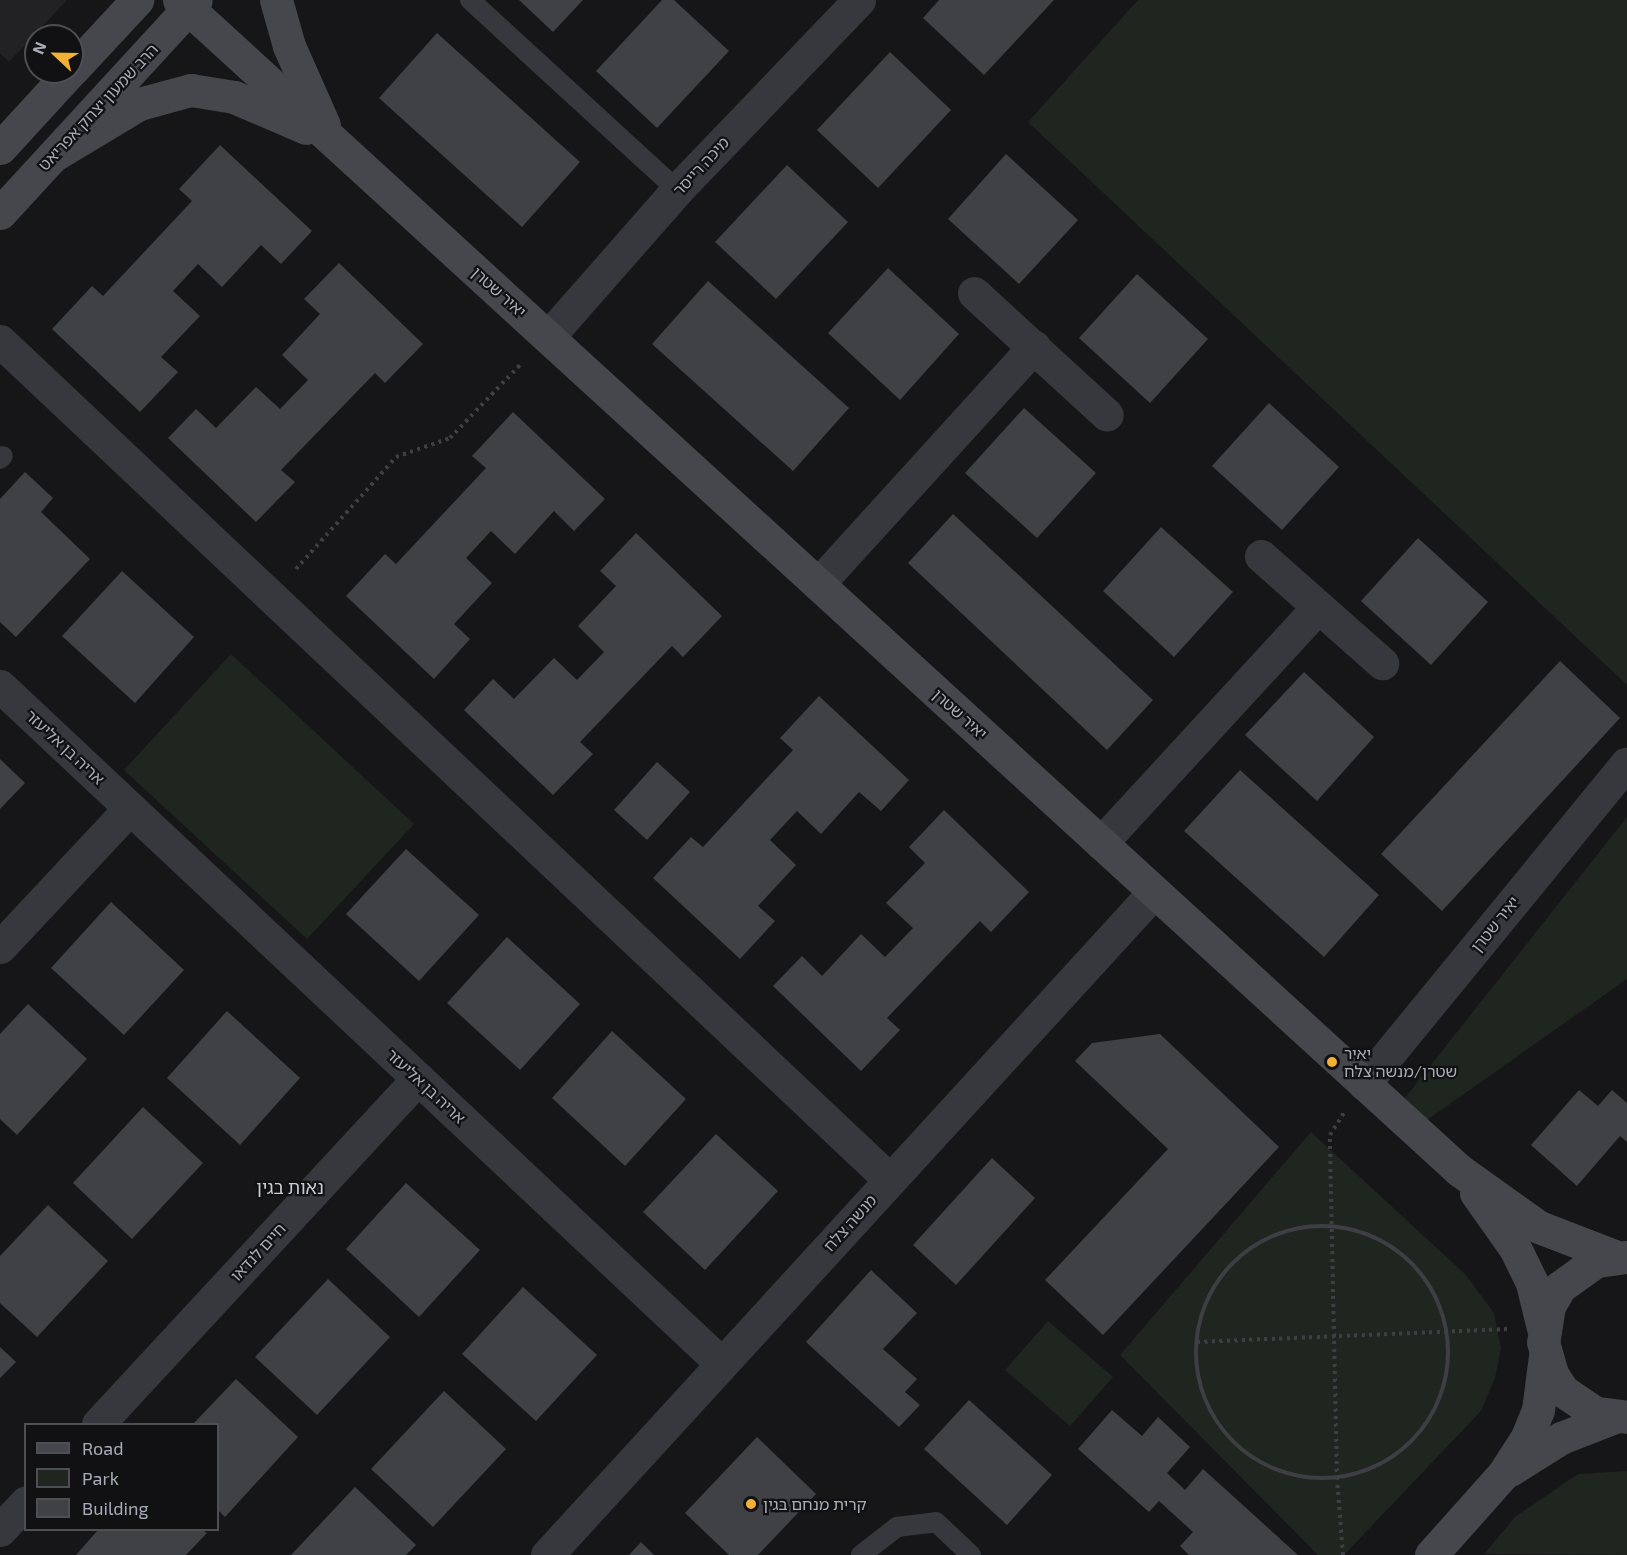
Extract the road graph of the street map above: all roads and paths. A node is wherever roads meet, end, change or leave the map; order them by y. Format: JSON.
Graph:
{"nodes":[{"id":1,"x":136,"y":0,"type":"edge"},
{"id":2,"x":276,"y":0,"type":"edge"},
{"id":3,"x":470,"y":0,"type":"edge"},
{"id":4,"x":859,"y":0,"type":"edge"},
{"id":5,"x":188,"y":3,"type":"edge"},
{"id":6,"x":84,"y":57,"type":"edge"},
{"id":7,"x":59,"y":84,"type":"edge"},
{"id":8,"x":330,"y":138,"type":"junction"},
{"id":9,"x":0,"y":148,"type":"edge"},
{"id":10,"x":54,"y":155,"type":"junction"},
{"id":11,"x":677,"y":190,"type":"junction"},
{"id":12,"x":0,"y":213,"type":"edge"},
{"id":13,"x":974,"y":293,"type":"dead end"},
{"id":14,"x":548,"y":337,"type":"junction"},
{"id":15,"x":0,"y":341,"type":"edge"},
{"id":16,"x":1034,"y":347,"type":"junction"},
{"id":17,"x":1107,"y":415,"type":"dead end"},
{"id":18,"x":1261,"y":556,"type":"dead end"},
{"id":19,"x":818,"y":584,"type":"junction"},
{"id":20,"x":272,"y":597,"type":"junction"},
{"id":21,"x":1318,"y":607,"type":"junction"},
{"id":22,"x":1382,"y":663,"type":"dead end"},
{"id":23,"x":0,"y":686,"type":"edge"},
{"id":24,"x":1626,"y":764,"type":"edge"},
{"id":25,"x":130,"y":808,"type":"junction"},
{"id":26,"x":1101,"y":843,"type":"junction"},
{"id":27,"x":1154,"y":892,"type":"junction"},
{"id":28,"x":0,"y":947,"type":"edge"},
{"id":29,"x":418,"y":1079,"type":"junction"},
{"id":30,"x":1364,"y":1084,"type":"junction"},
{"id":31,"x":1459,"y":1170,"type":"junction"},
{"id":32,"x":890,"y":1180,"type":"junction"},
{"id":33,"x":1333,"y":1225,"type":"junction"},
{"id":34,"x":1622,"y":1257,"type":"edge"},
{"id":35,"x":1448,"y":1332,"type":"junction"},
{"id":36,"x":1334,"y":1337,"type":"junction"},
{"id":37,"x":1197,"y":1342,"type":"junction"},
{"id":38,"x":1544,"y":1342,"type":"junction"},
{"id":39,"x":722,"y":1364,"type":"junction"},
{"id":40,"x":1621,"y":1417,"type":"edge"},
{"id":41,"x":100,"y":1423,"type":"edge"},
{"id":42,"x":1504,"y":1473,"type":"junction"},
{"id":43,"x":1337,"y":1479,"type":"junction"},
{"id":44,"x":24,"y":1504,"type":"edge"},
{"id":45,"x":0,"y":1530,"type":"edge"},
{"id":46,"x":547,"y":1555,"type":"edge"},
{"id":47,"x":861,"y":1555,"type":"edge"},
{"id":48,"x":971,"y":1555,"type":"edge"},
{"id":49,"x":1343,"y":1555,"type":"edge"},
{"id":50,"x":1431,"y":1555,"type":"edge"}],
"edges":[{"from":1,"to":6,"type":"street"},
{"from":2,"to":8,"type":"street"},
{"from":3,"to":11,"type":"lane"},
{"from":4,"to":11,"type":"street","name":"מיכה רייסר"},
{"from":5,"to":8,"type":"street","name":"יאיר שטרן"},
{"from":5,"to":10,"type":"street","name":"הרב שמעון יצחק אפריאט"},
{"from":7,"to":9,"type":"street"},
{"from":8,"to":10,"type":"street"},
{"from":8,"to":14,"type":"street","name":"יאיר שטרן"},
{"from":10,"to":12,"type":"street","name":"הרב שמעון יצחק אפריאט"},
{"from":11,"to":14,"type":"street","name":"מיכה רייסר"},
{"from":13,"to":16,"type":"street"},
{"from":14,"to":19,"type":"street","name":"יאיר שטרן"},
{"from":14,"to":20,"type":"path"},
{"from":15,"to":20,"type":"street"},
{"from":16,"to":17,"type":"street"},
{"from":16,"to":19,"type":"street"},
{"from":18,"to":21,"type":"street"},
{"from":19,"to":26,"type":"street","name":"יאיר שטרן"},
{"from":20,"to":32,"type":"street"},
{"from":21,"to":22,"type":"street"},
{"from":21,"to":26,"type":"street"},
{"from":23,"to":25,"type":"street","name":"אריה בן אליעזר"},
{"from":24,"to":30,"type":"street","name":"יאיר שטרן"},
{"from":25,"to":28,"type":"street"},
{"from":25,"to":29,"type":"street","name":"אריה בן אליעזר"},
{"from":26,"to":27,"type":"street","name":"יאיר שטרן"},
{"from":27,"to":30,"type":"street","name":"יאיר שטרן"},
{"from":27,"to":32,"type":"street","name":"מנשה צלח"},
{"from":29,"to":39,"type":"street","name":"אריה בן אליעזר"},
{"from":29,"to":41,"type":"street","name":"חיים לנדאו"},
{"from":30,"to":31,"type":"street","name":"יאיר שטרן"},
{"from":30,"to":33,"type":"path"},
{"from":31,"to":34,"type":"street","name":"יאיר שטרן"},
{"from":31,"to":38,"type":"street","name":"יאיר שטרן"},
{"from":32,"to":39,"type":"street","name":"מנשה צלח"},
{"from":33,"to":35,"type":"path"},
{"from":33,"to":36,"type":"path"},
{"from":33,"to":37,"type":"path"},
{"from":34,"to":38,"type":"street"},
{"from":35,"to":36,"type":"path"},
{"from":35,"to":38,"type":"path"},
{"from":35,"to":43,"type":"path"},
{"from":36,"to":37,"type":"path"},
{"from":36,"to":43,"type":"path"},
{"from":37,"to":43,"type":"path"},
{"from":38,"to":40,"type":"street"},
{"from":38,"to":42,"type":"street"},
{"from":39,"to":46,"type":"street","name":"מנשה צלח"},
{"from":40,"to":42,"type":"street"},
{"from":42,"to":50,"type":"street"},
{"from":43,"to":49,"type":"path"},
{"from":44,"to":45,"type":"street"},
{"from":47,"to":48,"type":"lane"}]}
